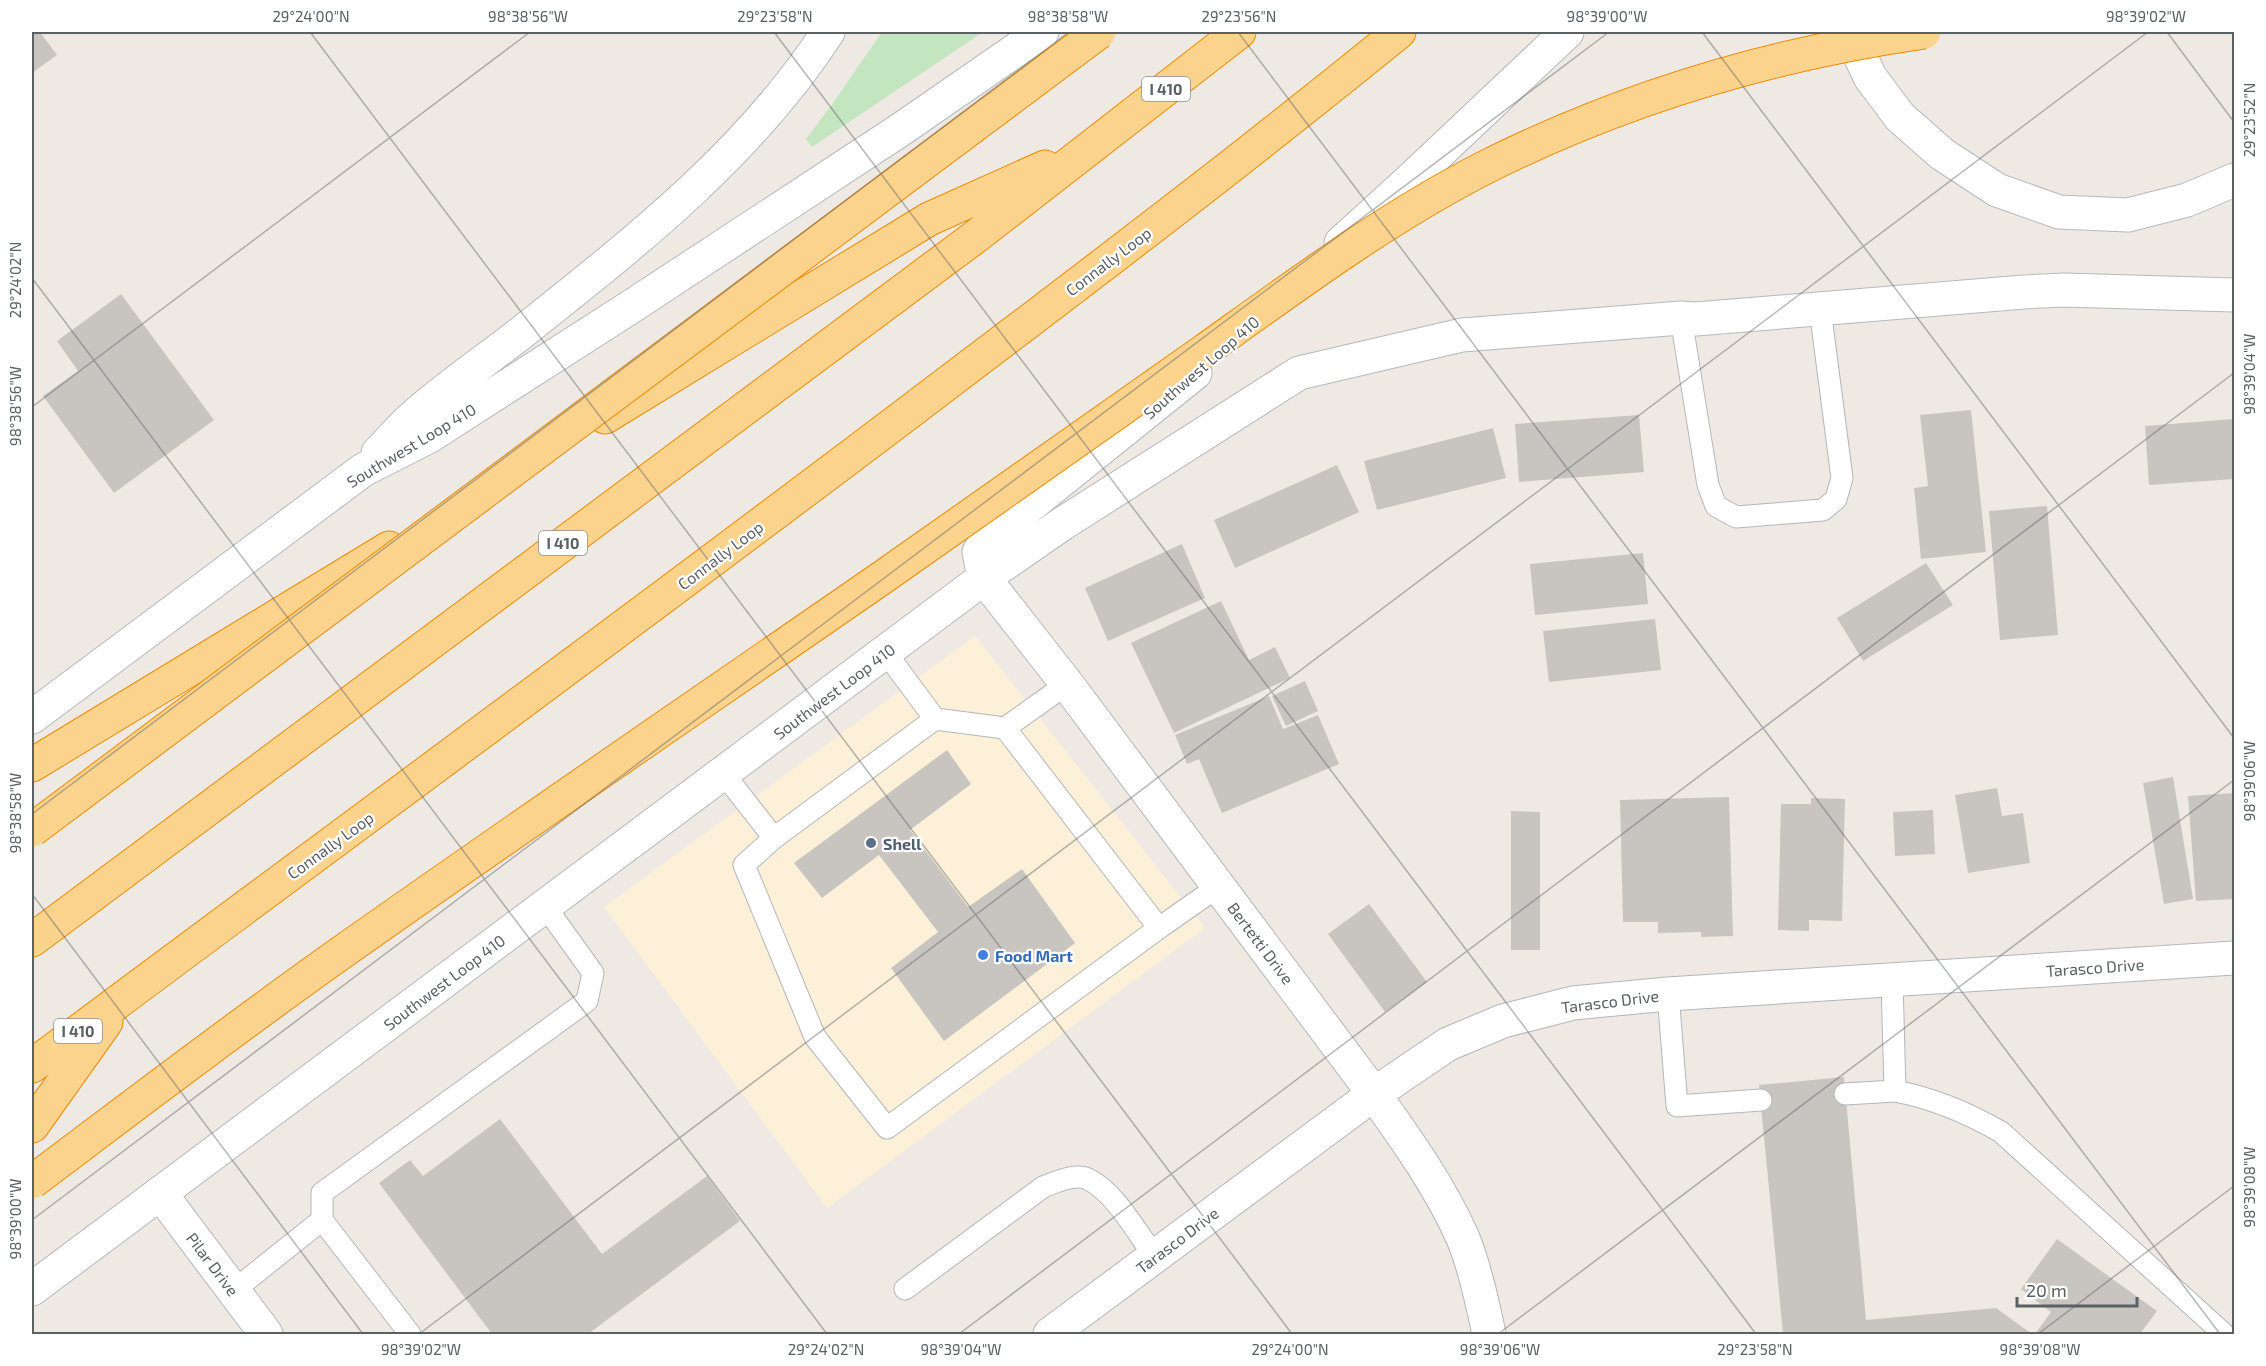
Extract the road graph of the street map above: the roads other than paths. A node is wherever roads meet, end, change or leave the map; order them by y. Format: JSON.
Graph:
{"nodes":[{"id":1,"x":828,"y":32,"type":"edge"},
{"id":2,"x":1042,"y":32,"type":"edge"},
{"id":3,"x":1099,"y":32,"type":"edge"},
{"id":4,"x":1239,"y":32,"type":"edge"},
{"id":5,"x":1400,"y":32,"type":"edge"},
{"id":6,"x":1567,"y":32,"type":"edge"},
{"id":7,"x":1850,"y":32,"type":"edge"},
{"id":8,"x":1924,"y":32,"type":"edge"},
{"id":9,"x":1093,"y":146,"type":"junction"},
{"id":10,"x":2235,"y":180,"type":"edge"},
{"id":11,"x":2235,"y":295,"type":"edge"},
{"id":12,"x":1820,"y":309,"type":"junction"},
{"id":13,"x":1681,"y":318,"type":"junction"},
{"id":14,"x":363,"y":470,"type":"junction"},
{"id":15,"x":984,"y":578,"type":"junction"},
{"id":16,"x":886,"y":653,"type":"junction"},
{"id":17,"x":1067,"y":684,"type":"junction"},
{"id":18,"x":32,"y":717,"type":"edge"},
{"id":19,"x":935,"y":719,"type":"junction"},
{"id":20,"x":1005,"y":728,"type":"junction"},
{"id":21,"x":32,"y":765,"type":"edge"},
{"id":22,"x":723,"y":773,"type":"junction"},
{"id":23,"x":32,"y":830,"type":"edge"},
{"id":24,"x":774,"y":838,"type":"junction"},
{"id":25,"x":1219,"y":886,"type":"junction"},
{"id":26,"x":545,"y":906,"type":"junction"},
{"id":27,"x":1159,"y":928,"type":"junction"},
{"id":28,"x":32,"y":940,"type":"edge"},
{"id":29,"x":2235,"y":958,"type":"edge"},
{"id":30,"x":1892,"y":980,"type":"junction"},
{"id":31,"x":1668,"y":994,"type":"junction"},
{"id":32,"x":124,"y":997,"type":"junction"},
{"id":33,"x":32,"y":1066,"type":"edge"},
{"id":34,"x":1895,"y":1091,"type":"junction"},
{"id":35,"x":1374,"y":1094,"type":"junction"},
{"id":36,"x":1845,"y":1094,"type":"dead end"},
{"id":37,"x":1761,"y":1100,"type":"dead end"},
{"id":38,"x":32,"y":1126,"type":"edge"},
{"id":39,"x":32,"y":1182,"type":"edge"},
{"id":40,"x":160,"y":1193,"type":"junction"},
{"id":41,"x":321,"y":1220,"type":"junction"},
{"id":42,"x":1155,"y":1257,"type":"junction"},
{"id":43,"x":32,"y":1289,"type":"edge"},
{"id":44,"x":905,"y":1289,"type":"dead end"},
{"id":45,"x":233,"y":1291,"type":"junction"},
{"id":46,"x":266,"y":1335,"type":"edge"},
{"id":47,"x":410,"y":1335,"type":"edge"},
{"id":48,"x":1050,"y":1335,"type":"edge"},
{"id":49,"x":1489,"y":1335,"type":"edge"},
{"id":50,"x":2224,"y":1335,"type":"edge"}],
"edges":[{"from":1,"to":14,"type":"main road"},
{"from":2,"to":14,"type":"main road","name":"Southwest Loop 410"},
{"from":3,"to":23,"type":"highway","bridge":true},
{"from":4,"to":9,"type":"highway","number":"I 410"},
{"from":5,"to":32,"type":"highway","name":"Connally Loop","number":"I 410"},
{"from":6,"to":15,"type":"main road","name":"Southwest Loop 410"},
{"from":7,"to":10,"type":"main road"},
{"from":8,"to":39,"type":"highway","bridge":true},
{"from":9,"to":21,"type":"highway"},
{"from":9,"to":28,"type":"highway","number":"I 410"},
{"from":11,"to":12,"type":"main road"},
{"from":12,"to":13,"type":"main road"},
{"from":12,"to":13,"type":"lane"},
{"from":13,"to":15,"type":"main road"},
{"from":14,"to":18,"type":"main road","name":"Southwest Loop 410"},
{"from":15,"to":16,"type":"main road","name":"Southwest Loop 410"},
{"from":15,"to":17,"type":"main road","name":"Bertetti Drive"},
{"from":16,"to":19,"type":"lane"},
{"from":16,"to":22,"type":"main road","name":"Southwest Loop 410"},
{"from":17,"to":20,"type":"lane"},
{"from":17,"to":25,"type":"main road","name":"Bertetti Drive"},
{"from":19,"to":20,"type":"lane"},
{"from":19,"to":24,"type":"lane"},
{"from":20,"to":27,"type":"lane"},
{"from":22,"to":24,"type":"lane"},
{"from":22,"to":26,"type":"main road","name":"Southwest Loop 410"},
{"from":24,"to":27,"type":"lane"},
{"from":25,"to":27,"type":"lane"},
{"from":25,"to":35,"type":"main road","name":"Bertetti Drive"},
{"from":26,"to":40,"type":"main road","name":"Southwest Loop 410"},
{"from":26,"to":41,"type":"lane"},
{"from":29,"to":30,"type":"main road","name":"Tarasco Drive"},
{"from":30,"to":31,"type":"main road","name":"Tarasco Drive"},
{"from":30,"to":34,"type":"lane"},
{"from":31,"to":35,"type":"main road","name":"Tarasco Drive"},
{"from":31,"to":37,"type":"lane"},
{"from":32,"to":33,"type":"highway","name":"Connally Loop","number":"I 410"},
{"from":32,"to":38,"type":"highway"},
{"from":34,"to":36,"type":"lane"},
{"from":34,"to":50,"type":"lane"},
{"from":35,"to":42,"type":"main road","name":"Tarasco Drive"},
{"from":35,"to":49,"type":"main road","name":"Bertetti Drive"},
{"from":40,"to":43,"type":"main road","name":"Southwest Loop 410"},
{"from":40,"to":45,"type":"main road","name":"Pilar Drive"},
{"from":41,"to":45,"type":"lane"},
{"from":41,"to":47,"type":"lane"},
{"from":42,"to":44,"type":"lane"},
{"from":42,"to":48,"type":"main road","name":"Tarasco Drive"},
{"from":45,"to":46,"type":"main road","name":"Pilar Drive"}]}
